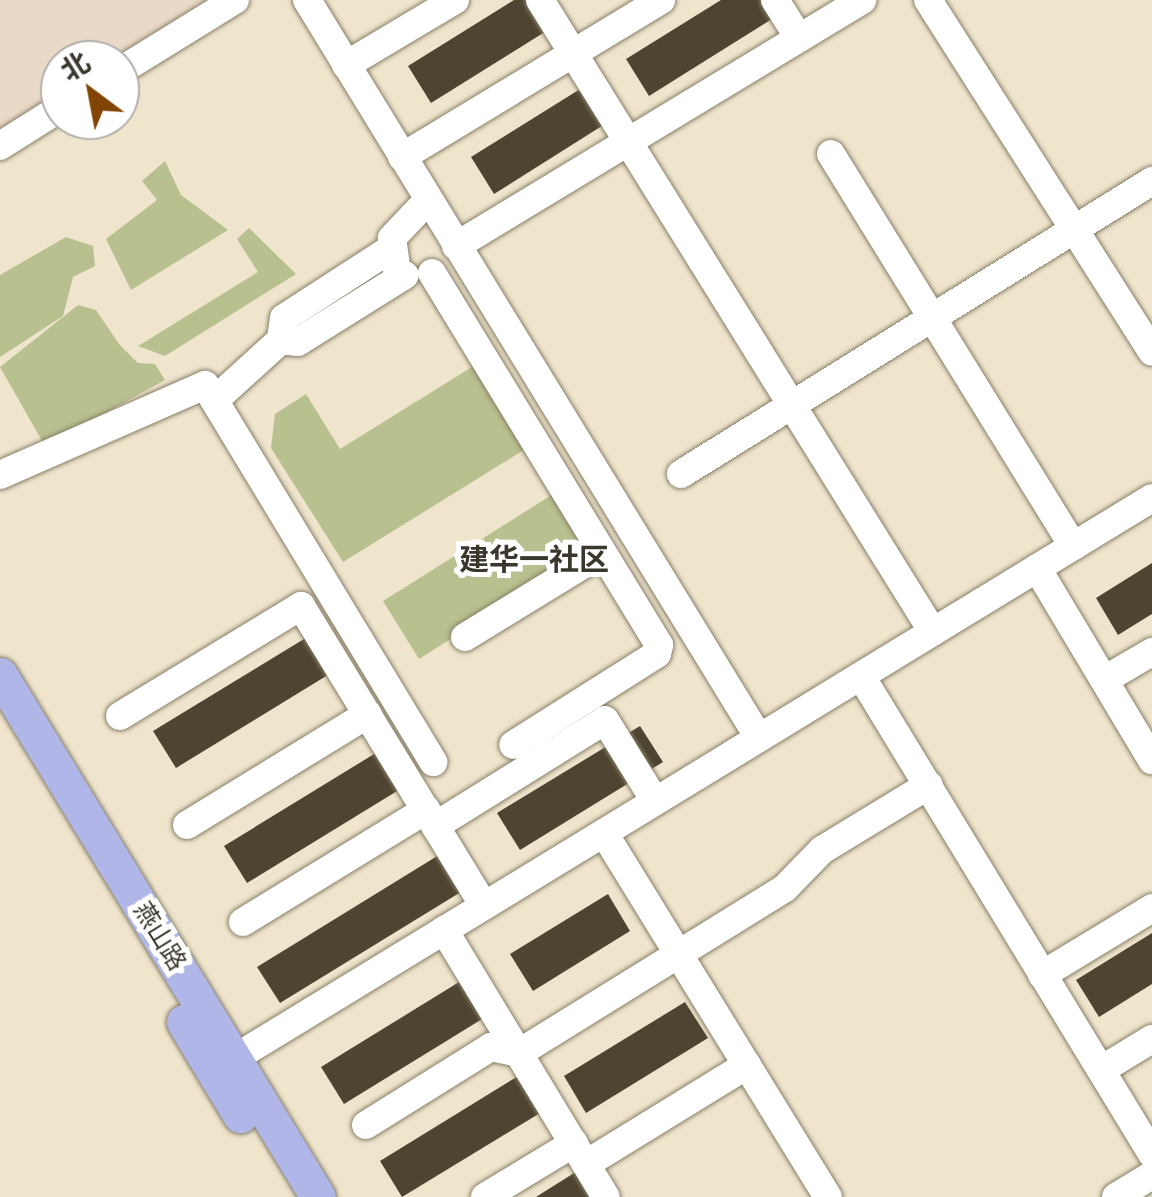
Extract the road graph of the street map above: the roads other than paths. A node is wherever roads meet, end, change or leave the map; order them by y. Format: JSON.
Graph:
{"nodes":[{"id":1,"x":235,"y":0,"type":"edge"},
{"id":2,"x":306,"y":0,"type":"edge"},
{"id":3,"x":455,"y":0,"type":"edge"},
{"id":4,"x":540,"y":0,"type":"edge"},
{"id":5,"x":661,"y":0,"type":"edge"},
{"id":6,"x":775,"y":0,"type":"edge"},
{"id":7,"x":862,"y":0,"type":"edge"},
{"id":8,"x":928,"y":0,"type":"edge"},
{"id":9,"x":798,"y":38,"type":"junction"},
{"id":10,"x":572,"y":54,"type":"junction"},
{"id":11,"x":140,"y":59,"type":"edge"},
{"id":12,"x":346,"y":65,"type":"junction"},
{"id":13,"x":40,"y":121,"type":"edge"},
{"id":14,"x":625,"y":144,"type":"junction"},
{"id":15,"x":0,"y":146,"type":"edge"},
{"id":16,"x":831,"y":154,"type":"dead end"},
{"id":17,"x":402,"y":157,"type":"junction"},
{"id":18,"x":1152,"y":182,"type":"edge"},
{"id":19,"x":428,"y":200,"type":"junction"},
{"id":20,"x":1074,"y":230,"type":"junction"},
{"id":21,"x":390,"y":250,"type":"junction"},
{"id":22,"x":460,"y":253,"type":"junction"},
{"id":23,"x":419,"y":274,"type":"junction"},
{"id":24,"x":932,"y":318,"type":"junction"},
{"id":25,"x":281,"y":340,"type":"junction"},
{"id":26,"x":1152,"y":352,"type":"edge"},
{"id":27,"x":214,"y":400,"type":"junction"},
{"id":28,"x":791,"y":406,"type":"junction"},
{"id":29,"x":681,"y":474,"type":"dead end"},
{"id":30,"x":0,"y":475,"type":"edge"},
{"id":31,"x":1152,"y":498,"type":"edge"},
{"id":32,"x":1073,"y":546,"type":"junction"},
{"id":33,"x":602,"y":553,"type":"junction"},
{"id":34,"x":1037,"y":568,"type":"junction"},
{"id":35,"x":933,"y":632,"type":"junction"},
{"id":36,"x":465,"y":638,"type":"dead end"},
{"id":37,"x":1152,"y":652,"type":"edge"},
{"id":38,"x":0,"y":675,"type":"edge"},
{"id":39,"x":861,"y":676,"type":"junction"},
{"id":40,"x":1104,"y":680,"type":"junction"},
{"id":41,"x":368,"y":714,"type":"junction"},
{"id":42,"x":120,"y":716,"type":"dead end"},
{"id":43,"x":0,"y":718,"type":"edge"},
{"id":44,"x":759,"y":738,"type":"junction"},
{"id":45,"x":513,"y":745,"type":"dead end"},
{"id":46,"x":1152,"y":760,"type":"edge"},
{"id":47,"x":433,"y":762,"type":"dead end"},
{"id":48,"x":928,"y":785,"type":"junction"},
{"id":49,"x":655,"y":801,"type":"junction"},
{"id":50,"x":430,"y":818,"type":"junction"},
{"id":51,"x":187,"y":825,"type":"dead end"},
{"id":52,"x":604,"y":833,"type":"junction"},
{"id":53,"x":484,"y":906,"type":"junction"},
{"id":54,"x":1152,"y":908,"type":"edge"},
{"id":55,"x":243,"y":922,"type":"dead end"},
{"id":56,"x":444,"y":930,"type":"junction"},
{"id":57,"x":679,"y":955,"type":"junction"},
{"id":58,"x":1042,"y":975,"type":"junction"},
{"id":59,"x":1152,"y":1039,"type":"edge"},
{"id":60,"x":518,"y":1053,"type":"junction"},
{"id":61,"x":235,"y":1058,"type":"junction"},
{"id":62,"x":747,"y":1065,"type":"junction"},
{"id":63,"x":1101,"y":1070,"type":"junction"},
{"id":64,"x":366,"y":1125,"type":"dead end"},
{"id":65,"x":580,"y":1154,"type":"junction"},
{"id":66,"x":1152,"y":1154,"type":"edge"},
{"id":67,"x":1152,"y":1175,"type":"edge"},
{"id":68,"x":290,"y":1197,"type":"edge"},
{"id":69,"x":318,"y":1197,"type":"edge"},
{"id":70,"x":484,"y":1197,"type":"edge"},
{"id":71,"x":606,"y":1197,"type":"edge"},
{"id":72,"x":828,"y":1197,"type":"edge"},
{"id":73,"x":1116,"y":1197,"type":"edge"}],
"edges":[{"from":1,"to":11,"type":"street"},
{"from":2,"to":12,"type":"street"},
{"from":3,"to":12,"type":"street"},
{"from":4,"to":10,"type":"street"},
{"from":5,"to":10,"type":"street"},
{"from":6,"to":9,"type":"street"},
{"from":7,"to":9,"type":"street"},
{"from":8,"to":20,"type":"street"},
{"from":9,"to":14,"type":"street"},
{"from":10,"to":14,"type":"street"},
{"from":10,"to":17,"type":"street"},
{"from":12,"to":17,"type":"street"},
{"from":13,"to":15,"type":"street"},
{"from":14,"to":22,"type":"street"},
{"from":14,"to":28,"type":"street"},
{"from":16,"to":24,"type":"street"},
{"from":17,"to":19,"type":"street"},
{"from":18,"to":20,"type":"street"},
{"from":19,"to":21,"type":"street"},
{"from":19,"to":22,"type":"street"},
{"from":20,"to":24,"type":"street"},
{"from":20,"to":26,"type":"street"},
{"from":21,"to":23,"type":"street"},
{"from":21,"to":25,"type":"street"},
{"from":22,"to":23,"type":"street"},
{"from":22,"to":44,"type":"street"},
{"from":23,"to":25,"type":"street"},
{"from":23,"to":33,"type":"street"},
{"from":24,"to":28,"type":"street"},
{"from":24,"to":32,"type":"street"},
{"from":25,"to":27,"type":"street"},
{"from":27,"to":30,"type":"street"},
{"from":27,"to":47,"type":"street"},
{"from":28,"to":29,"type":"street"},
{"from":28,"to":35,"type":"street"},
{"from":31,"to":32,"type":"street"},
{"from":32,"to":34,"type":"street"},
{"from":33,"to":36,"type":"street"},
{"from":33,"to":45,"type":"street"},
{"from":34,"to":35,"type":"street"},
{"from":34,"to":40,"type":"street"},
{"from":35,"to":39,"type":"street"},
{"from":37,"to":40,"type":"street"},
{"from":38,"to":61,"type":"main road","name":"燕山路"},
{"from":39,"to":44,"type":"street"},
{"from":39,"to":48,"type":"street"},
{"from":40,"to":46,"type":"street"},
{"from":41,"to":42,"type":"street"},
{"from":41,"to":50,"type":"street"},
{"from":41,"to":51,"type":"street"},
{"from":43,"to":68,"type":"main road","name":"燕山路"},
{"from":44,"to":49,"type":"street"},
{"from":48,"to":57,"type":"street"},
{"from":48,"to":58,"type":"street"},
{"from":49,"to":50,"type":"street"},
{"from":49,"to":52,"type":"street"},
{"from":50,"to":53,"type":"street"},
{"from":50,"to":55,"type":"street"},
{"from":52,"to":53,"type":"street"},
{"from":52,"to":57,"type":"street"},
{"from":53,"to":56,"type":"street"},
{"from":54,"to":58,"type":"street"},
{"from":56,"to":60,"type":"street"},
{"from":56,"to":61,"type":"street"},
{"from":57,"to":60,"type":"street"},
{"from":57,"to":62,"type":"street"},
{"from":58,"to":63,"type":"street"},
{"from":59,"to":63,"type":"street"},
{"from":60,"to":64,"type":"street"},
{"from":60,"to":65,"type":"street"},
{"from":61,"to":69,"type":"main road","name":"燕山路"},
{"from":62,"to":65,"type":"street"},
{"from":62,"to":72,"type":"street"},
{"from":63,"to":66,"type":"street"},
{"from":65,"to":70,"type":"street"},
{"from":65,"to":71,"type":"street"},
{"from":67,"to":73,"type":"street"}]}
